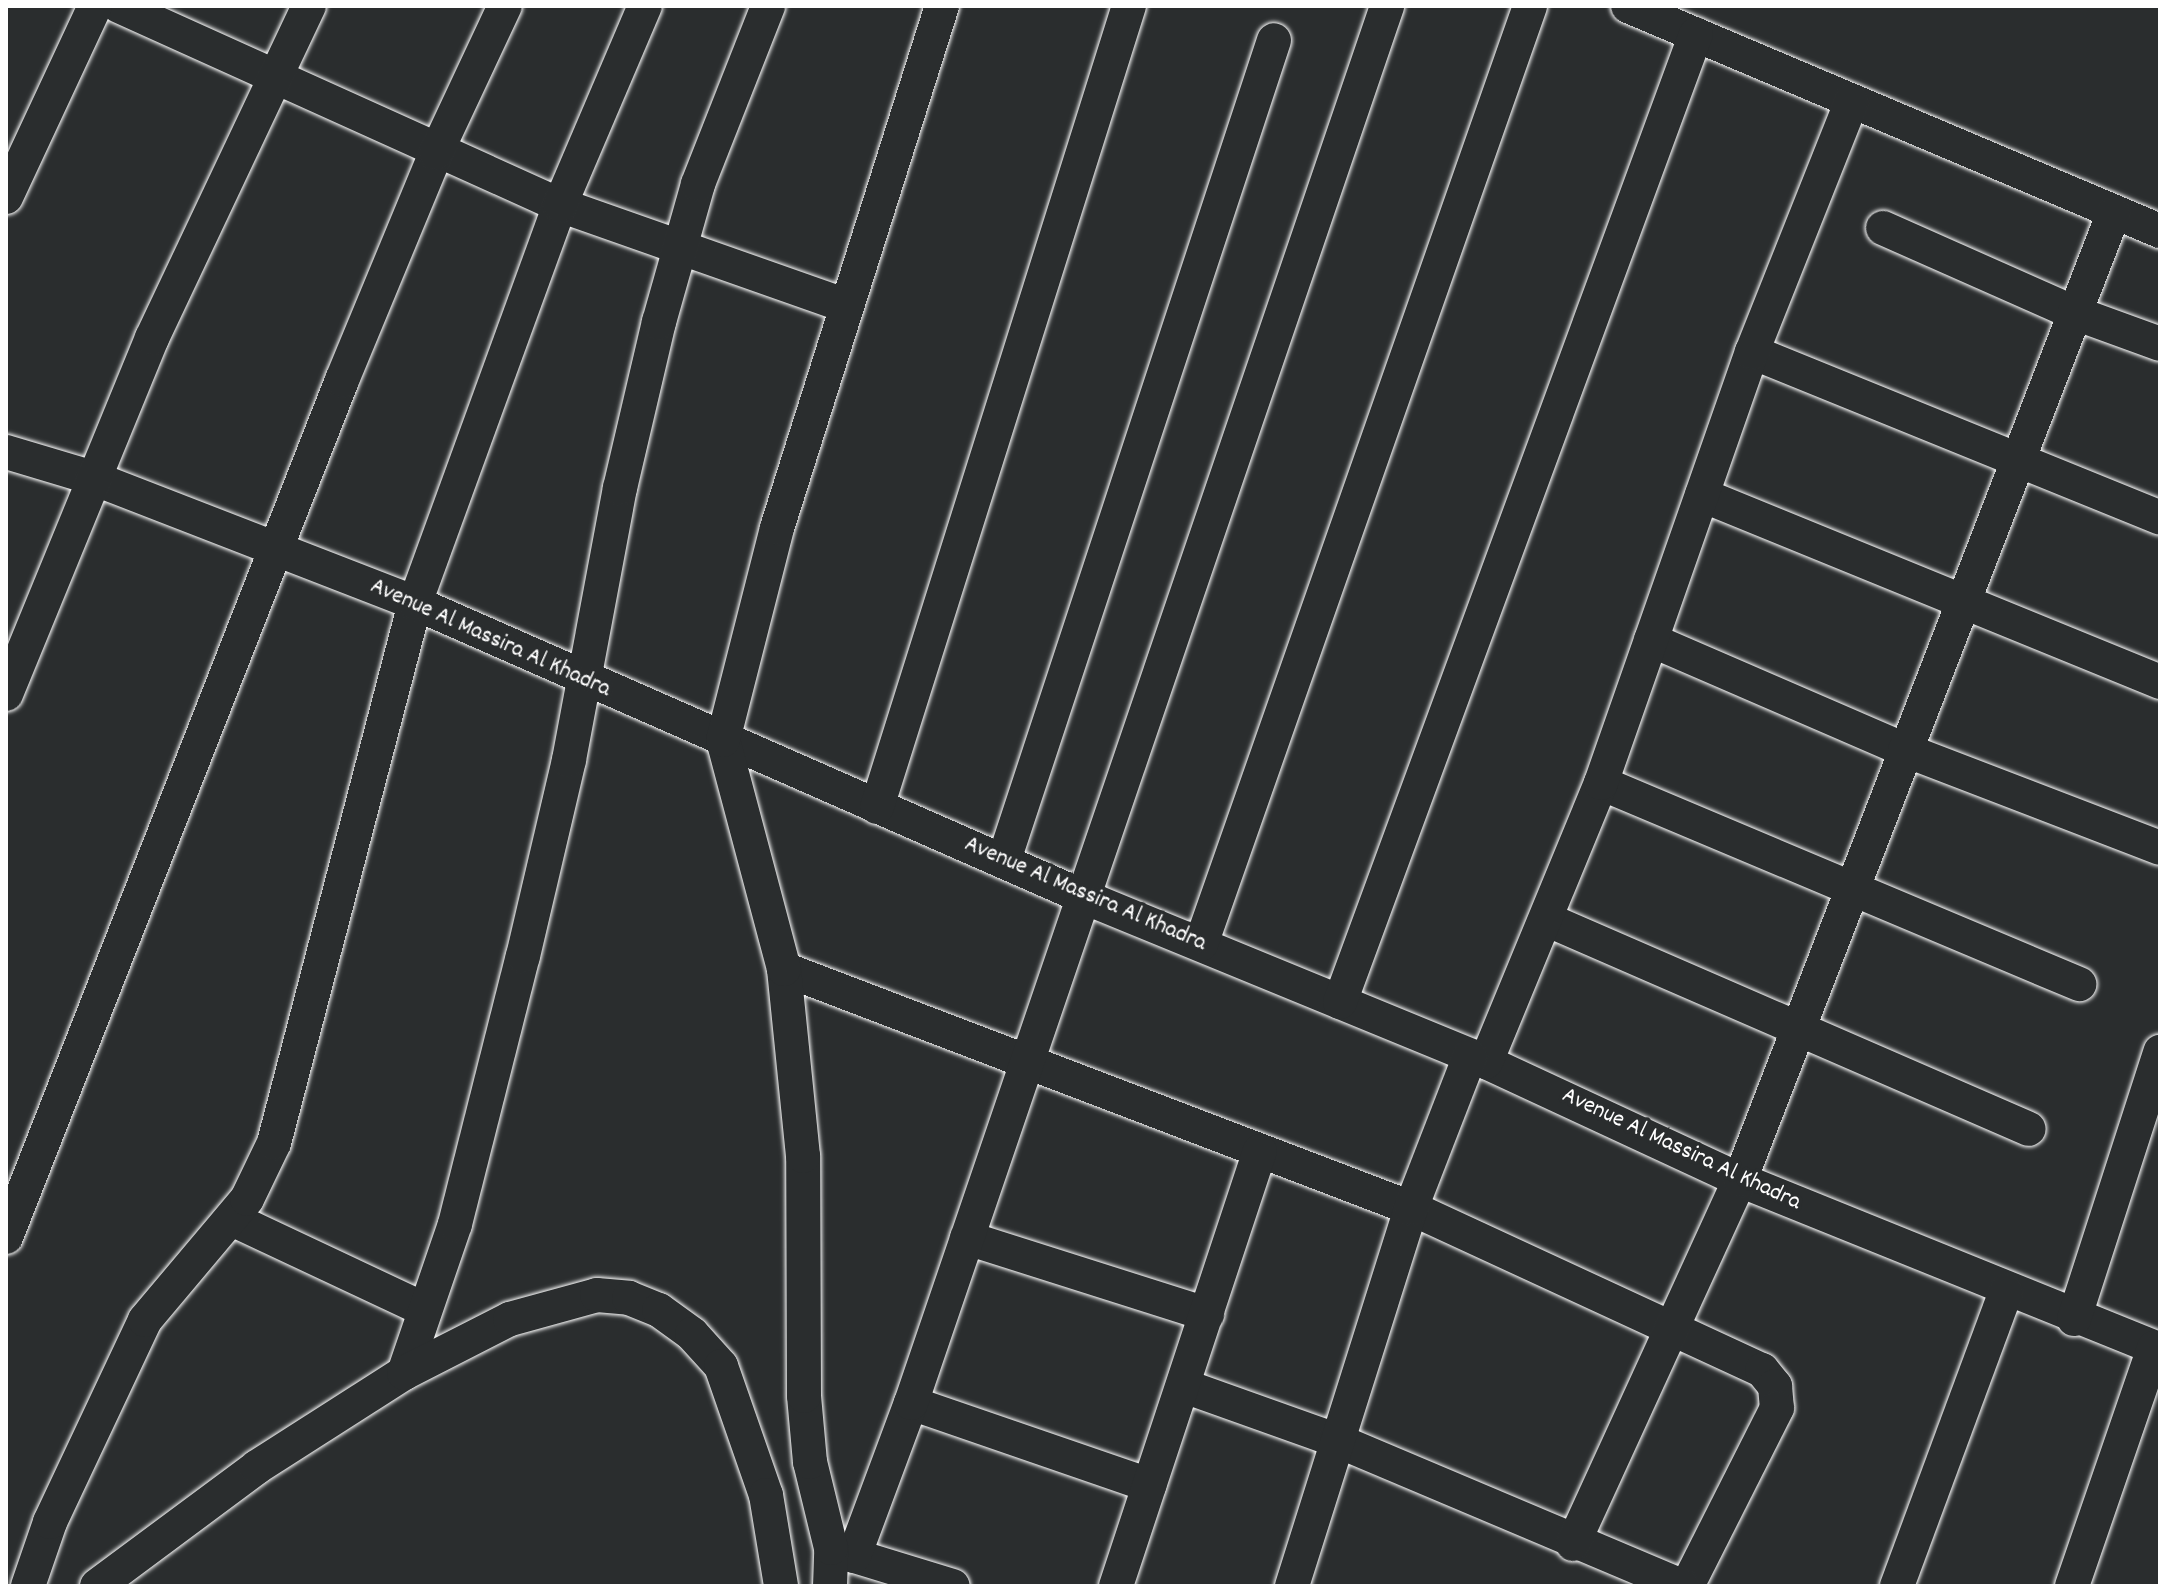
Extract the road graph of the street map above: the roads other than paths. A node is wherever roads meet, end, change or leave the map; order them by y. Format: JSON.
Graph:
{"nodes":[{"id":1,"x":95,"y":6,"type":"edge"},
{"id":2,"x":119,"y":6,"type":"edge"},
{"id":3,"x":309,"y":6,"type":"edge"},
{"id":4,"x":505,"y":6,"type":"edge"},
{"id":5,"x":645,"y":6,"type":"edge"},
{"id":6,"x":768,"y":6,"type":"edge"},
{"id":7,"x":942,"y":6,"type":"edge"},
{"id":8,"x":1129,"y":6,"type":"edge"},
{"id":9,"x":1387,"y":6,"type":"edge"},
{"id":10,"x":1530,"y":6,"type":"edge"},
{"id":11,"x":1628,"y":6,"type":"edge"},
{"id":12,"x":1696,"y":34,"type":"junction"},
{"id":13,"x":1274,"y":40,"type":"dead end"},
{"id":14,"x":276,"y":76,"type":"junction"},
{"id":15,"x":1852,"y":101,"type":"junction"},
{"id":16,"x":436,"y":153,"type":"junction"},
{"id":17,"x":6,"y":197,"type":"edge"},
{"id":18,"x":560,"y":205,"type":"junction"},
{"id":19,"x":2113,"y":215,"type":"junction"},
{"id":20,"x":1883,"y":228,"type":"dead end"},
{"id":21,"x":2160,"y":231,"type":"edge"},
{"id":22,"x":680,"y":250,"type":"junction"},
{"id":23,"x":847,"y":306,"type":"junction"},
{"id":24,"x":2075,"y":313,"type":"junction"},
{"id":25,"x":2160,"y":344,"type":"edge"},
{"id":26,"x":1752,"y":352,"type":"junction"},
{"id":27,"x":6,"y":452,"type":"edge"},
{"id":28,"x":2018,"y":459,"type":"junction"},
{"id":29,"x":93,"y":478,"type":"junction"},
{"id":30,"x":1702,"y":495,"type":"junction"},
{"id":31,"x":2160,"y":518,"type":"edge"},
{"id":32,"x":273,"y":550,"type":"junction"},
{"id":33,"x":1963,"y":601,"type":"junction"},
{"id":34,"x":415,"y":603,"type":"junction"},
{"id":35,"x":1651,"y":640,"type":"junction"},
{"id":36,"x":586,"y":681,"type":"junction"},
{"id":37,"x":2160,"y":682,"type":"edge"},
{"id":38,"x":6,"y":694,"type":"edge"},
{"id":39,"x":723,"y":740,"type":"junction"},
{"id":40,"x":1905,"y":750,"type":"junction"},
{"id":41,"x":1601,"y":783,"type":"junction"},
{"id":42,"x":877,"y":807,"type":"junction"},
{"id":43,"x":2160,"y":848,"type":"edge"},
{"id":44,"x":1004,"y":860,"type":"junction"},
{"id":45,"x":1850,"y":891,"type":"junction"},
{"id":46,"x":1084,"y":897,"type":"junction"},
{"id":47,"x":1548,"y":920,"type":"junction"},
{"id":48,"x":1201,"y":944,"type":"junction"},
{"id":49,"x":784,"y":969,"type":"junction"},
{"id":50,"x":2079,"y":984,"type":"dead end"},
{"id":51,"x":1340,"y":1002,"type":"junction"},
{"id":52,"x":1795,"y":1028,"type":"junction"},
{"id":53,"x":2160,"y":1052,"type":"edge"},
{"id":54,"x":1025,"y":1059,"type":"junction"},
{"id":55,"x":1478,"y":1059,"type":"junction"},
{"id":56,"x":2029,"y":1129,"type":"dead end"},
{"id":57,"x":1260,"y":1151,"type":"junction"},
{"id":58,"x":1740,"y":1180,"type":"junction"},
{"id":59,"x":1411,"y":1208,"type":"junction"},
{"id":60,"x":232,"y":1219,"type":"junction"},
{"id":61,"x":6,"y":1237,"type":"edge"},
{"id":62,"x":967,"y":1238,"type":"junction"},
{"id":63,"x":2006,"y":1292,"type":"junction"},
{"id":64,"x":425,"y":1310,"type":"junction"},
{"id":65,"x":1207,"y":1314,"type":"junction"},
{"id":66,"x":2074,"y":1319,"type":"junction"},
{"id":67,"x":1676,"y":1328,"type":"junction"},
{"id":68,"x":2157,"y":1349,"type":"edge"},
{"id":69,"x":404,"y":1373,"type":"junction"},
{"id":70,"x":1184,"y":1386,"type":"junction"},
{"id":71,"x":911,"y":1403,"type":"junction"},
{"id":72,"x":1336,"y":1440,"type":"junction"},
{"id":73,"x":1149,"y":1485,"type":"junction"},
{"id":74,"x":1573,"y":1544,"type":"junction"},
{"id":75,"x":843,"y":1552,"type":"junction"},
{"id":76,"x":28,"y":1586,"type":"edge"},
{"id":77,"x":97,"y":1586,"type":"edge"},
{"id":78,"x":781,"y":1586,"type":"edge"},
{"id":79,"x":830,"y":1586,"type":"edge"},
{"id":80,"x":953,"y":1586,"type":"edge"},
{"id":81,"x":1116,"y":1586,"type":"edge"},
{"id":82,"x":1293,"y":1586,"type":"edge"},
{"id":83,"x":1685,"y":1586,"type":"edge"},
{"id":84,"x":1897,"y":1586,"type":"edge"},
{"id":85,"x":2072,"y":1586,"type":"edge"}],
"edges":[{"from":1,"to":17,"type":"street"},
{"from":2,"to":14,"type":"street"},
{"from":3,"to":14,"type":"street"},
{"from":4,"to":16,"type":"street"},
{"from":5,"to":18,"type":"street"},
{"from":6,"to":22,"type":"street"},
{"from":7,"to":23,"type":"street"},
{"from":8,"to":42,"type":"street"},
{"from":9,"to":46,"type":"street"},
{"from":10,"to":48,"type":"street"},
{"from":11,"to":12,"type":"street"},
{"from":12,"to":15,"type":"street"},
{"from":12,"to":51,"type":"street"},
{"from":13,"to":44,"type":"street"},
{"from":14,"to":16,"type":"street"},
{"from":14,"to":29,"type":"street"},
{"from":15,"to":19,"type":"street"},
{"from":15,"to":26,"type":"street"},
{"from":16,"to":18,"type":"street"},
{"from":16,"to":32,"type":"street"},
{"from":18,"to":22,"type":"street"},
{"from":18,"to":34,"type":"street"},
{"from":19,"to":21,"type":"street"},
{"from":19,"to":24,"type":"street"},
{"from":20,"to":24,"type":"street"},
{"from":22,"to":23,"type":"street"},
{"from":22,"to":36,"type":"street"},
{"from":23,"to":39,"type":"street"},
{"from":24,"to":25,"type":"street"},
{"from":24,"to":28,"type":"street"},
{"from":26,"to":28,"type":"street"},
{"from":26,"to":30,"type":"street"},
{"from":27,"to":29,"type":"street","name":"Avenue Al Massira Al Khadra"},
{"from":28,"to":31,"type":"street"},
{"from":28,"to":33,"type":"street"},
{"from":29,"to":32,"type":"street","name":"Avenue Al Massira Al Khadra"},
{"from":29,"to":38,"type":"street"},
{"from":30,"to":33,"type":"street"},
{"from":30,"to":35,"type":"street"},
{"from":32,"to":34,"type":"street","name":"Avenue Al Massira Al Khadra"},
{"from":32,"to":61,"type":"street"},
{"from":33,"to":37,"type":"street"},
{"from":33,"to":40,"type":"street"},
{"from":34,"to":36,"type":"street","name":"Avenue Al Massira Al Khadra"},
{"from":34,"to":60,"type":"street"},
{"from":35,"to":40,"type":"street"},
{"from":35,"to":41,"type":"street"},
{"from":36,"to":39,"type":"street","name":"Avenue Al Massira Al Khadra"},
{"from":36,"to":64,"type":"street"},
{"from":39,"to":42,"type":"street","name":"Avenue Al Massira Al Khadra"},
{"from":39,"to":49,"type":"street"},
{"from":40,"to":43,"type":"street"},
{"from":40,"to":45,"type":"street"},
{"from":41,"to":45,"type":"street"},
{"from":41,"to":47,"type":"street"},
{"from":42,"to":44,"type":"street","name":"Avenue Al Massira Al Khadra"},
{"from":44,"to":46,"type":"street","name":"Avenue Al Massira Al Khadra"},
{"from":45,"to":50,"type":"street"},
{"from":45,"to":52,"type":"street"},
{"from":46,"to":48,"type":"street","name":"Avenue Al Massira Al Khadra"},
{"from":46,"to":54,"type":"street"},
{"from":47,"to":52,"type":"street"},
{"from":47,"to":55,"type":"street"},
{"from":48,"to":51,"type":"street","name":"Avenue Al Massira Al Khadra"},
{"from":49,"to":54,"type":"street"},
{"from":49,"to":75,"type":"street"},
{"from":51,"to":55,"type":"street","name":"Avenue Al Massira Al Khadra"},
{"from":52,"to":56,"type":"street"},
{"from":52,"to":58,"type":"street"},
{"from":53,"to":66,"type":"street"},
{"from":54,"to":57,"type":"street"},
{"from":54,"to":62,"type":"street"},
{"from":55,"to":58,"type":"street","name":"Avenue Al Massira Al Khadra"},
{"from":55,"to":59,"type":"street"},
{"from":57,"to":59,"type":"street"},
{"from":57,"to":65,"type":"street"},
{"from":58,"to":63,"type":"street","name":"Avenue Al Massira Al Khadra"},
{"from":58,"to":67,"type":"street"},
{"from":59,"to":67,"type":"street"},
{"from":59,"to":72,"type":"street"},
{"from":60,"to":64,"type":"street"},
{"from":60,"to":76,"type":"street"},
{"from":62,"to":65,"type":"street"},
{"from":62,"to":71,"type":"street"},
{"from":63,"to":66,"type":"street","name":"Avenue Al Massira Al Khadra"},
{"from":63,"to":84,"type":"street"},
{"from":64,"to":69,"type":"street"},
{"from":65,"to":70,"type":"street"},
{"from":66,"to":68,"type":"street","name":"Avenue Al Massira Al Khadra"},
{"from":67,"to":74,"type":"street"},
{"from":67,"to":83,"type":"street"},
{"from":68,"to":85,"type":"street"},
{"from":69,"to":77,"type":"street"},
{"from":69,"to":78,"type":"street"},
{"from":70,"to":72,"type":"street"},
{"from":70,"to":73,"type":"street"},
{"from":71,"to":73,"type":"street"},
{"from":71,"to":75,"type":"street"},
{"from":72,"to":74,"type":"street"},
{"from":72,"to":82,"type":"street"},
{"from":73,"to":81,"type":"street"},
{"from":74,"to":83,"type":"street"},
{"from":75,"to":79,"type":"street"},
{"from":75,"to":80,"type":"street"}]}
